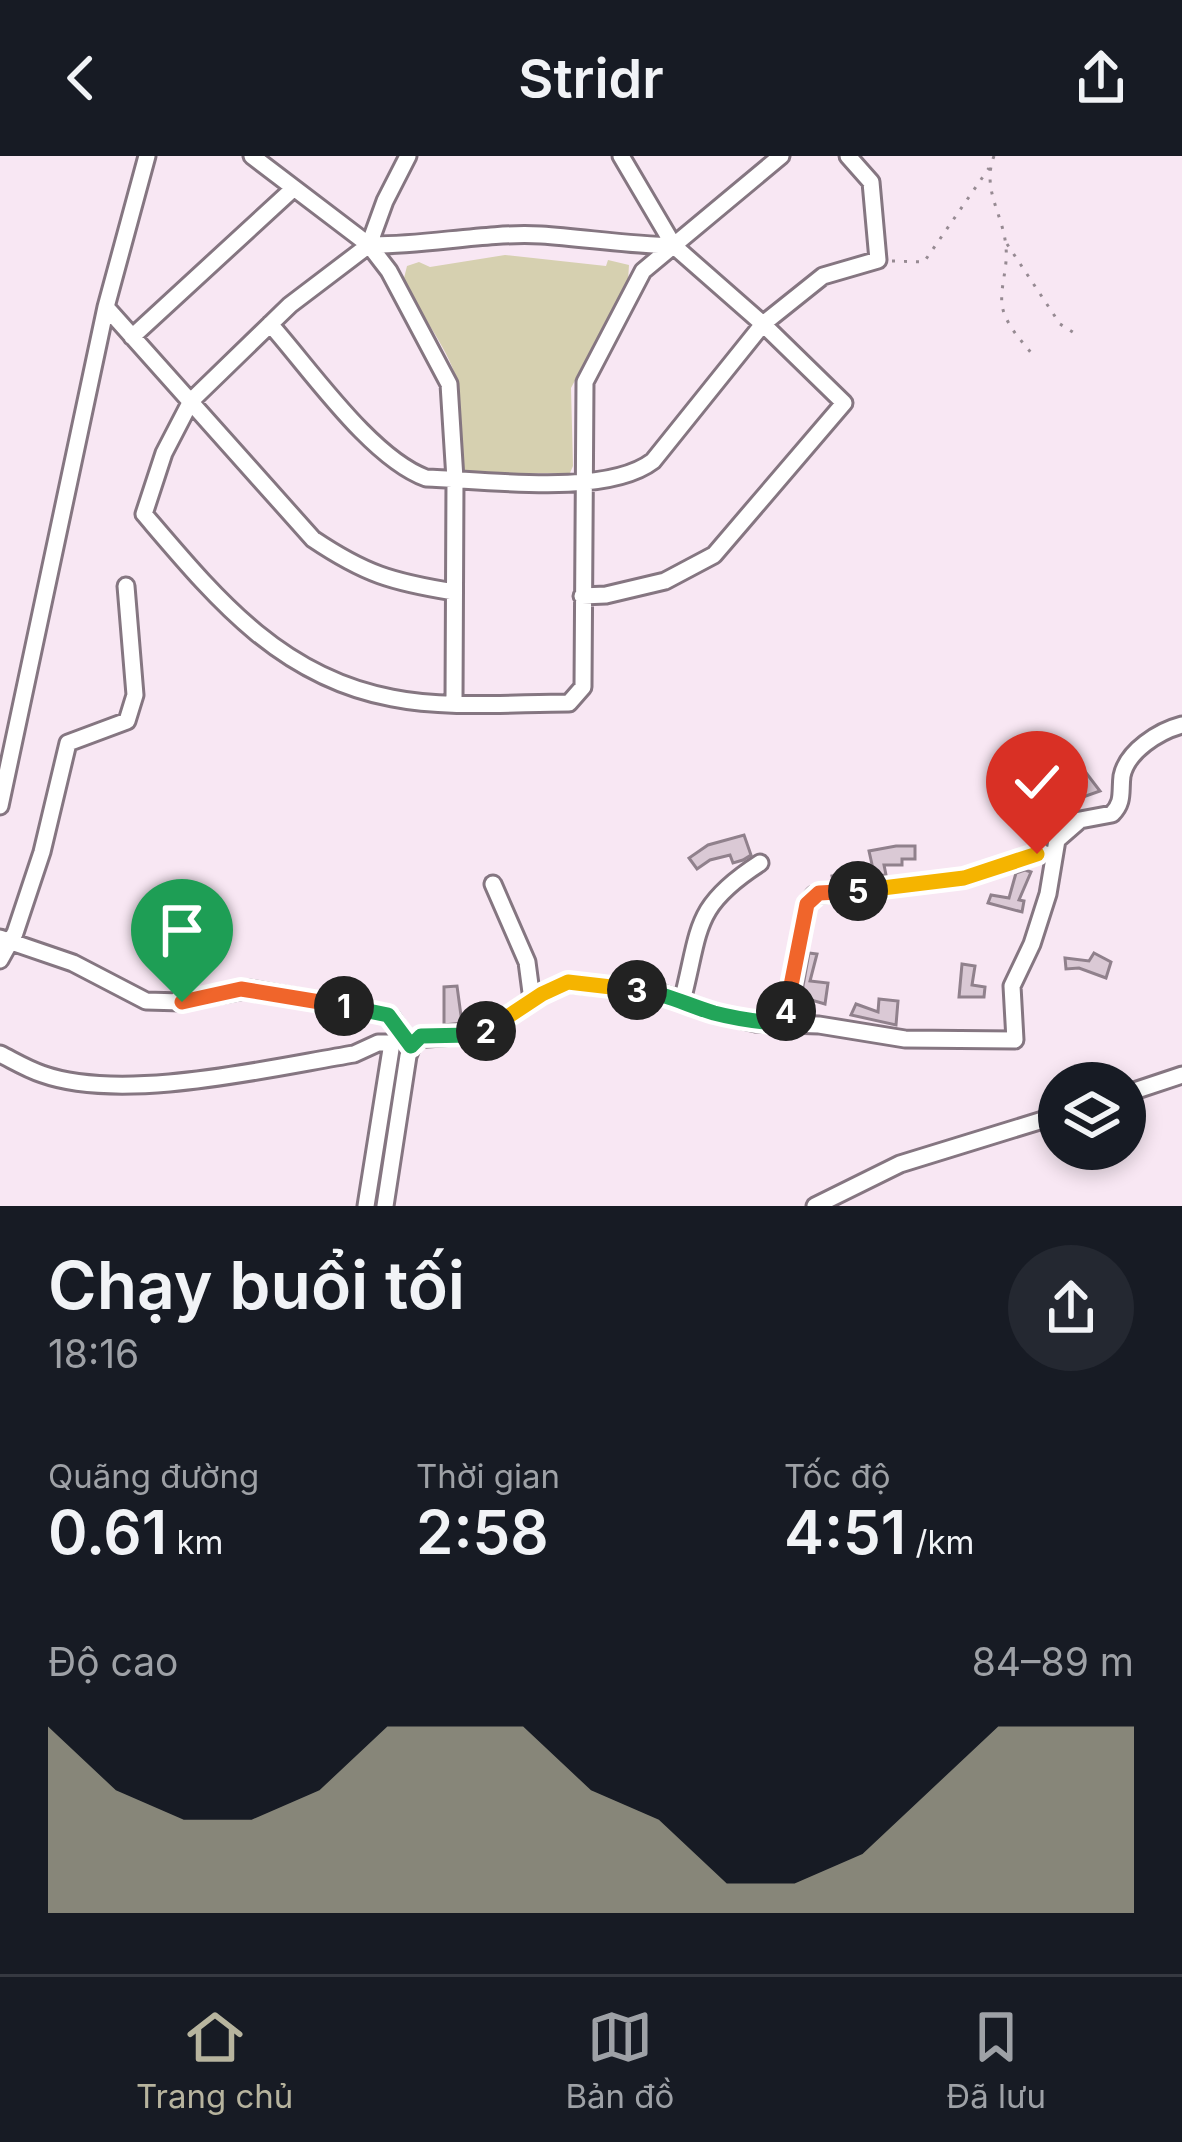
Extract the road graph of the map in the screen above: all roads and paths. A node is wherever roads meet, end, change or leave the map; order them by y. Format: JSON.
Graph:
{"nodes":[{"id":1,"x":147,"y":156,"type":"edge"},
{"id":2,"x":252,"y":156,"type":"edge"},
{"id":3,"x":408,"y":156,"type":"edge"},
{"id":4,"x":622,"y":156,"type":"edge"},
{"id":5,"x":782,"y":156,"type":"edge"},
{"id":6,"x":848,"y":156,"type":"edge"},
{"id":7,"x":994,"y":156,"type":"edge"},
{"id":8,"x":989,"y":168,"type":"junction"},
{"id":9,"x":294,"y":188,"type":"junction"},
{"id":10,"x":1006,"y":243,"type":"junction"},
{"id":11,"x":369,"y":244,"type":"junction"},
{"id":12,"x":674,"y":247,"type":"junction"},
{"id":13,"x":878,"y":260,"type":"junction"},
{"id":14,"x":106,"y":307,"type":"junction"},
{"id":15,"x":270,"y":324,"type":"junction"},
{"id":16,"x":763,"y":324,"type":"junction"},
{"id":17,"x":1079,"y":336,"type":"dead end"},
{"id":18,"x":132,"y":337,"type":"junction"},
{"id":19,"x":1032,"y":354,"type":"dead end"},
{"id":20,"x":191,"y":401,"type":"junction"},
{"id":21,"x":455,"y":479,"type":"junction"},
{"id":22,"x":583,"y":482,"type":"junction"},
{"id":23,"x":126,"y":586,"type":"dead end"},
{"id":24,"x":454,"y":592,"type":"junction"},
{"id":25,"x":582,"y":596,"type":"junction"},
{"id":26,"x":454,"y":701,"type":"junction"},
{"id":27,"x":1182,"y":725,"type":"edge"},
{"id":28,"x":0,"y":806,"type":"edge"},
{"id":29,"x":1052,"y":854,"type":"junction"},
{"id":30,"x":760,"y":863,"type":"dead end"},
{"id":31,"x":494,"y":884,"type":"dead end"},
{"id":32,"x":5,"y":940,"type":"edge"},
{"id":33,"x":0,"y":960,"type":"edge"},
{"id":34,"x":532,"y":1000,"type":"junction"},
{"id":35,"x":682,"y":1001,"type":"junction"},
{"id":36,"x":783,"y":1024,"type":"junction"},
{"id":37,"x":411,"y":1046,"type":"junction"},
{"id":38,"x":0,"y":1054,"type":"edge"},
{"id":39,"x":1182,"y":1076,"type":"edge"},
{"id":40,"x":1146,"y":1087,"type":"edge"},
{"id":41,"x":1038,"y":1121,"type":"edge"},
{"id":42,"x":366,"y":1206,"type":"edge"},
{"id":43,"x":385,"y":1206,"type":"edge"},
{"id":44,"x":815,"y":1206,"type":"edge"}],
"edges":[{"from":1,"to":14,"type":"street"},
{"from":2,"to":9,"type":"street"},
{"from":3,"to":11,"type":"street"},
{"from":4,"to":12,"type":"street"},
{"from":5,"to":12,"type":"street"},
{"from":6,"to":13,"type":"street"},
{"from":7,"to":8,"type":"path"},
{"from":8,"to":10,"type":"path"},
{"from":8,"to":13,"type":"path"},
{"from":9,"to":11,"type":"street"},
{"from":9,"to":18,"type":"street"},
{"from":10,"to":17,"type":"path"},
{"from":10,"to":19,"type":"path"},
{"from":11,"to":12,"type":"street"},
{"from":11,"to":15,"type":"street"},
{"from":11,"to":21,"type":"street"},
{"from":12,"to":16,"type":"street"},
{"from":12,"to":22,"type":"street"},
{"from":13,"to":16,"type":"street"},
{"from":14,"to":18,"type":"street"},
{"from":14,"to":28,"type":"street"},
{"from":15,"to":20,"type":"street"},
{"from":15,"to":21,"type":"street"},
{"from":16,"to":22,"type":"street"},
{"from":16,"to":25,"type":"street"},
{"from":18,"to":20,"type":"street"},
{"from":20,"to":24,"type":"street"},
{"from":20,"to":26,"type":"street"},
{"from":21,"to":22,"type":"street"},
{"from":21,"to":24,"type":"street"},
{"from":22,"to":25,"type":"street"},
{"from":23,"to":32,"type":"street"},
{"from":24,"to":26,"type":"street"},
{"from":25,"to":26,"type":"street"},
{"from":27,"to":29,"type":"street"},
{"from":29,"to":36,"type":"street"},
{"from":29,"to":36,"type":"street"},
{"from":30,"to":35,"type":"street"},
{"from":31,"to":34,"type":"street"},
{"from":32,"to":33,"type":"street"},
{"from":32,"to":37,"type":"street"},
{"from":34,"to":35,"type":"street"},
{"from":34,"to":37,"type":"street"},
{"from":35,"to":36,"type":"street"},
{"from":37,"to":43,"type":"street"},
{"from":38,"to":42,"type":"street"},
{"from":39,"to":40,"type":"street"},
{"from":41,"to":44,"type":"street"}]}
